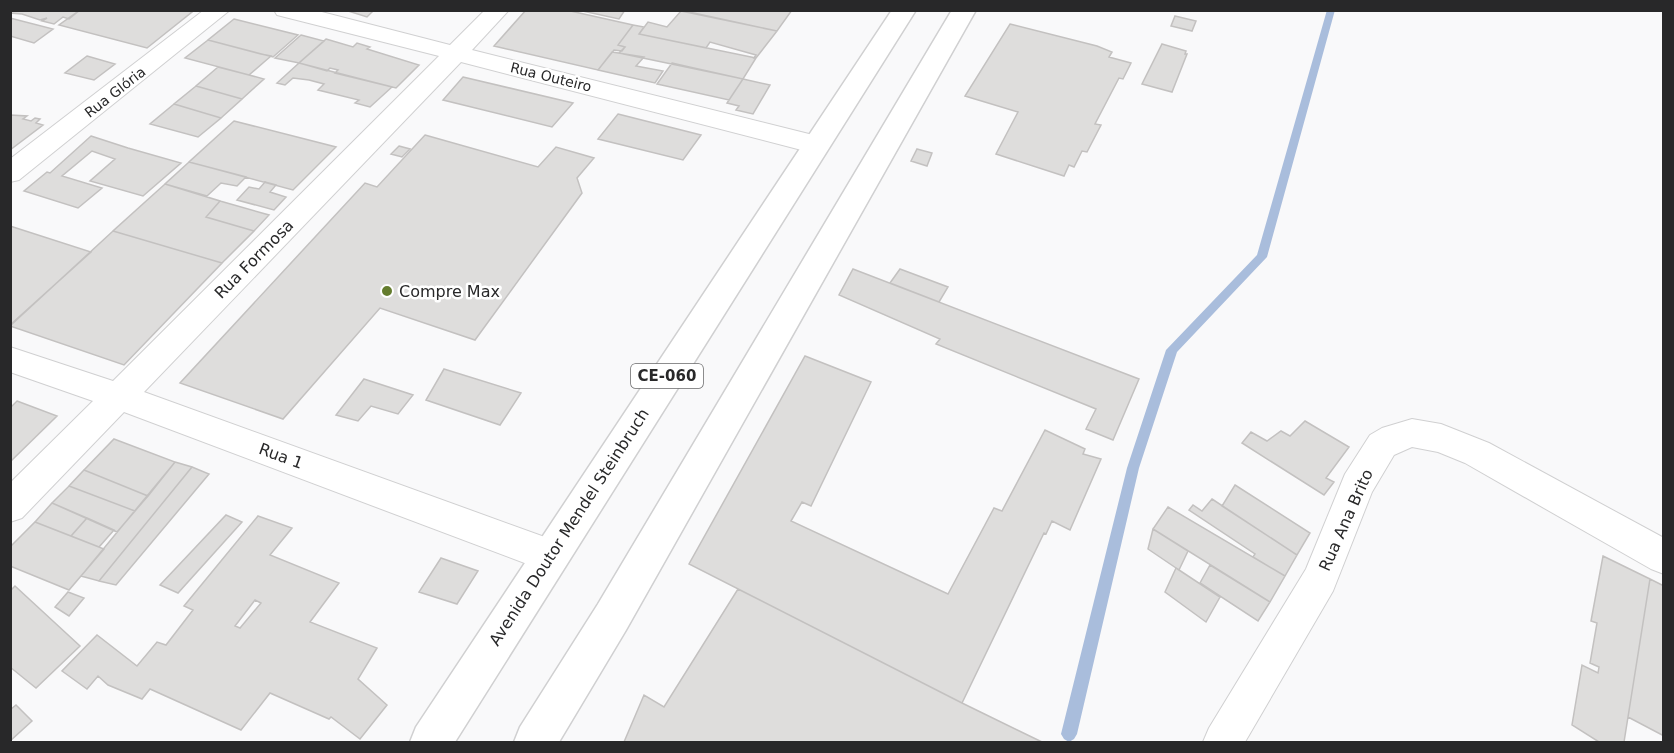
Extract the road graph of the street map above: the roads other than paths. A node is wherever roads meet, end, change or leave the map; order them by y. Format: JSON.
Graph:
{"nodes":[{"id":1,"x":219,"y":10,"type":"edge"},
{"id":2,"x":285,"y":10,"type":"edge"},
{"id":3,"x":498,"y":10,"type":"edge"},
{"id":4,"x":904,"y":10,"type":"edge"},
{"id":5,"x":964,"y":10,"type":"edge"},
{"id":6,"x":457,"y":53,"type":"junction"},
{"id":7,"x":817,"y":145,"type":"junction"},
{"id":8,"x":10,"y":173,"type":"edge"},
{"id":9,"x":10,"y":359,"type":"edge"},
{"id":10,"x":118,"y":396,"type":"junction"},
{"id":11,"x":10,"y":507,"type":"edge"},
{"id":12,"x":551,"y":556,"type":"junction"},
{"id":13,"x":1664,"y":557,"type":"edge"},
{"id":14,"x":431,"y":742,"type":"edge"},
{"id":15,"x":535,"y":742,"type":"edge"},
{"id":16,"x":1223,"y":742,"type":"edge"}],
"edges":[{"from":1,"to":8,"type":"street","name":"Rua Glória"},
{"from":2,"to":6,"type":"street","name":"Rua Outeiro"},
{"from":3,"to":6,"type":"street","name":"Rua Formosa"},
{"from":4,"to":7,"type":"highway","name":"Avenida Doutor Mendel Steinbruch","number":"CE-060"},
{"from":5,"to":15,"type":"highway"},
{"from":6,"to":7,"type":"street","name":"Rua Outeiro"},
{"from":6,"to":10,"type":"street","name":"Rua Formosa"},
{"from":7,"to":12,"type":"highway","name":"Avenida Doutor Mendel Steinbruch","number":"CE-060"},
{"from":9,"to":10,"type":"street","name":"Rua 1"},
{"from":10,"to":11,"type":"street","name":"Rua Formosa"},
{"from":10,"to":12,"type":"street","name":"Rua 1"},
{"from":12,"to":14,"type":"highway","name":"Avenida Doutor Mendel Steinbruch","number":"CE-060"},
{"from":13,"to":16,"type":"street","name":"Rua Ana Brito"}]}
